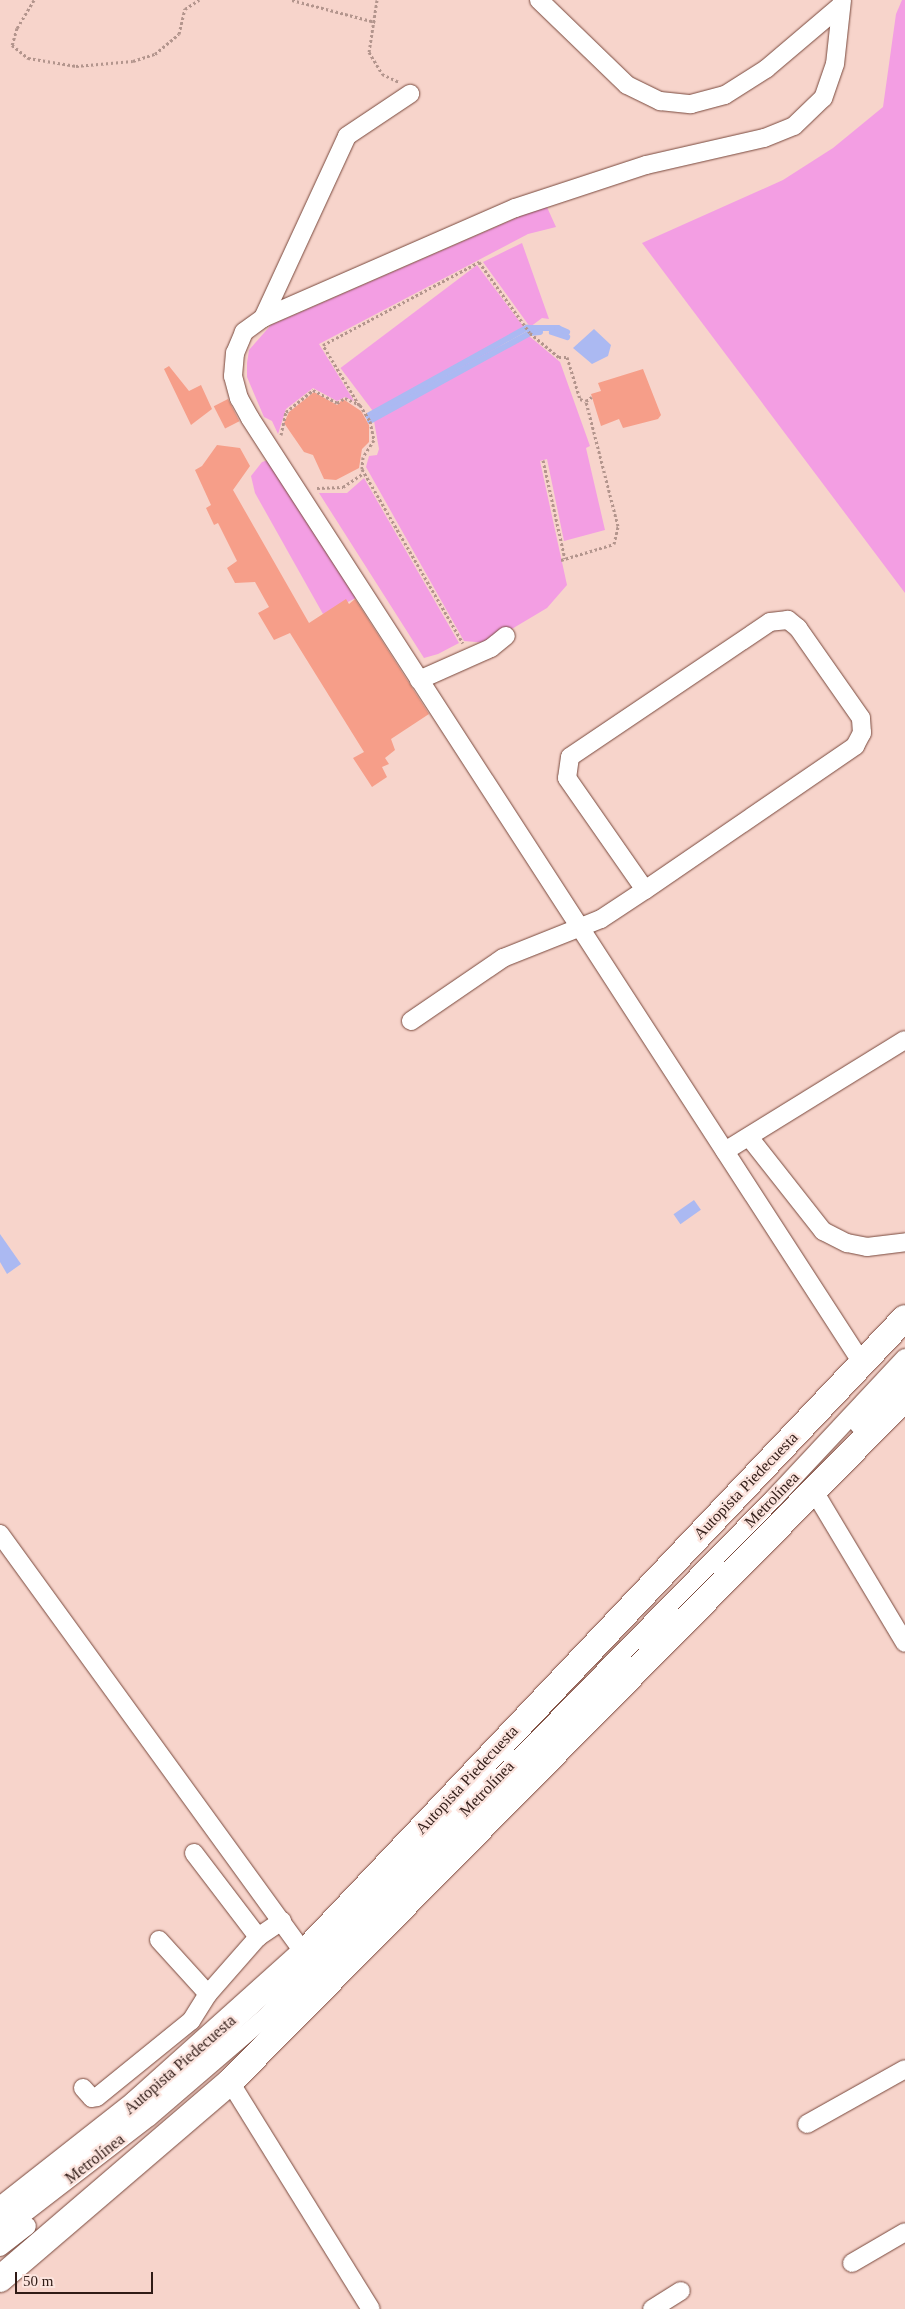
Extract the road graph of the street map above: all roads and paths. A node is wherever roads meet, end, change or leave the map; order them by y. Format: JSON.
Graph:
{"nodes":[{"id":1,"x":34,"y":0,"type":"edge"},
{"id":2,"x":198,"y":0,"type":"edge"},
{"id":3,"x":292,"y":0,"type":"edge"},
{"id":4,"x":377,"y":0,"type":"edge"},
{"id":5,"x":539,"y":0,"type":"edge"},
{"id":6,"x":840,"y":4,"type":"edge"},
{"id":7,"x":375,"y":22,"type":"junction"},
{"id":8,"x":410,"y":94,"type":"joint"},
{"id":9,"x":263,"y":318,"type":"junction"},
{"id":10,"x":592,"y":397,"type":"dead end"},
{"id":11,"x":586,"y":402,"type":"junction"},
{"id":12,"x":359,"y":405,"type":"junction"},
{"id":13,"x":277,"y":442,"type":"junction"},
{"id":14,"x":543,"y":460,"type":"dead end"},
{"id":15,"x":364,"y":472,"type":"junction"},
{"id":16,"x":313,"y":488,"type":"dead end"},
{"id":17,"x":506,"y":636,"type":"dead end"},
{"id":18,"x":473,"y":655,"type":"junction"},
{"id":19,"x":420,"y":680,"type":"junction"},
{"id":20,"x":645,"y":890,"type":"junction"},
{"id":21,"x":581,"y":930,"type":"junction"},
{"id":22,"x":411,"y":1021,"type":"dead end"},
{"id":23,"x":905,"y":1040,"type":"edge"},
{"id":24,"x":748,"y":1137,"type":"junction"},
{"id":25,"x":725,"y":1151,"type":"junction"},
{"id":26,"x":905,"y":1242,"type":"edge"},
{"id":27,"x":905,"y":1318,"type":"edge"},
{"id":28,"x":905,"y":1358,"type":"edge"},
{"id":29,"x":862,"y":1363,"type":"junction"},
{"id":30,"x":905,"y":1377,"type":"edge"},
{"id":31,"x":905,"y":1398,"type":"edge"},
{"id":32,"x":814,"y":1491,"type":"junction"},
{"id":33,"x":0,"y":1534,"type":"edge"},
{"id":34,"x":905,"y":1643,"type":"edge"},
{"id":35,"x":194,"y":1853,"type":"dead end"},
{"id":36,"x":282,"y":1921,"type":"junction"},
{"id":37,"x":258,"y":1937,"type":"junction"},
{"id":38,"x":159,"y":1940,"type":"dead end"},
{"id":39,"x":304,"y":1952,"type":"junction"},
{"id":40,"x":208,"y":1994,"type":"junction"},
{"id":41,"x":905,"y":2068,"type":"edge"},
{"id":42,"x":230,"y":2082,"type":"junction"},
{"id":43,"x":83,"y":2088,"type":"dead end"},
{"id":44,"x":807,"y":2124,"type":"dead end"},
{"id":45,"x":0,"y":2211,"type":"edge"},
{"id":46,"x":0,"y":2232,"type":"edge"},
{"id":47,"x":905,"y":2232,"type":"edge"},
{"id":48,"x":0,"y":2247,"type":"edge"},
{"id":49,"x":852,"y":2263,"type":"dead end"},
{"id":50,"x":0,"y":2279,"type":"edge"},
{"id":51,"x":681,"y":2291,"type":"dead end"},
{"id":52,"x":371,"y":2309,"type":"edge"},
{"id":53,"x":652,"y":2309,"type":"edge"}],
"edges":[{"from":1,"to":2,"type":"path"},
{"from":3,"to":7,"type":"path"},
{"from":4,"to":7,"type":"path"},
{"from":5,"to":6,"type":"street"},
{"from":6,"to":9,"type":"street"},
{"from":7,"to":8,"type":"path"},
{"from":8,"to":9,"type":"street"},
{"from":9,"to":13,"type":"street"},
{"from":10,"to":11,"type":"path"},
{"from":11,"to":12,"type":"path"},
{"from":11,"to":14,"type":"path"},
{"from":12,"to":13,"type":"path"},
{"from":12,"to":15,"type":"path"},
{"from":13,"to":19,"type":"street"},
{"from":15,"to":16,"type":"path"},
{"from":15,"to":18,"type":"path"},
{"from":17,"to":18,"type":"street"},
{"from":18,"to":19,"type":"street"},
{"from":19,"to":21,"type":"street"},
{"from":20,"to":20,"type":"street"},
{"from":20,"to":21,"type":"street"},
{"from":21,"to":22,"type":"street"},
{"from":21,"to":25,"type":"street"},
{"from":23,"to":24,"type":"street"},
{"from":24,"to":25,"type":"street"},
{"from":24,"to":26,"type":"street"},
{"from":25,"to":29,"type":"street"},
{"from":27,"to":29,"type":"highway","name":"Autopista Piedecuesta"},
{"from":28,"to":46,"type":"street","name":"Metrolínea"},
{"from":29,"to":39,"type":"highway","name":"Autopista Piedecuesta"},
{"from":30,"to":48,"type":"street","name":"Metrolínea"},
{"from":31,"to":32,"type":"highway"},
{"from":32,"to":34,"type":"street"},
{"from":32,"to":42,"type":"highway"},
{"from":33,"to":36,"type":"street"},
{"from":35,"to":37,"type":"street"},
{"from":36,"to":37,"type":"street"},
{"from":36,"to":39,"type":"street"},
{"from":37,"to":40,"type":"street"},
{"from":38,"to":40,"type":"street"},
{"from":39,"to":45,"type":"highway","name":"Autopista Piedecuesta"},
{"from":40,"to":43,"type":"street"},
{"from":41,"to":44,"type":"street"},
{"from":42,"to":50,"type":"highway"},
{"from":42,"to":52,"type":"street"},
{"from":47,"to":49,"type":"street"},
{"from":51,"to":53,"type":"street"}]}
